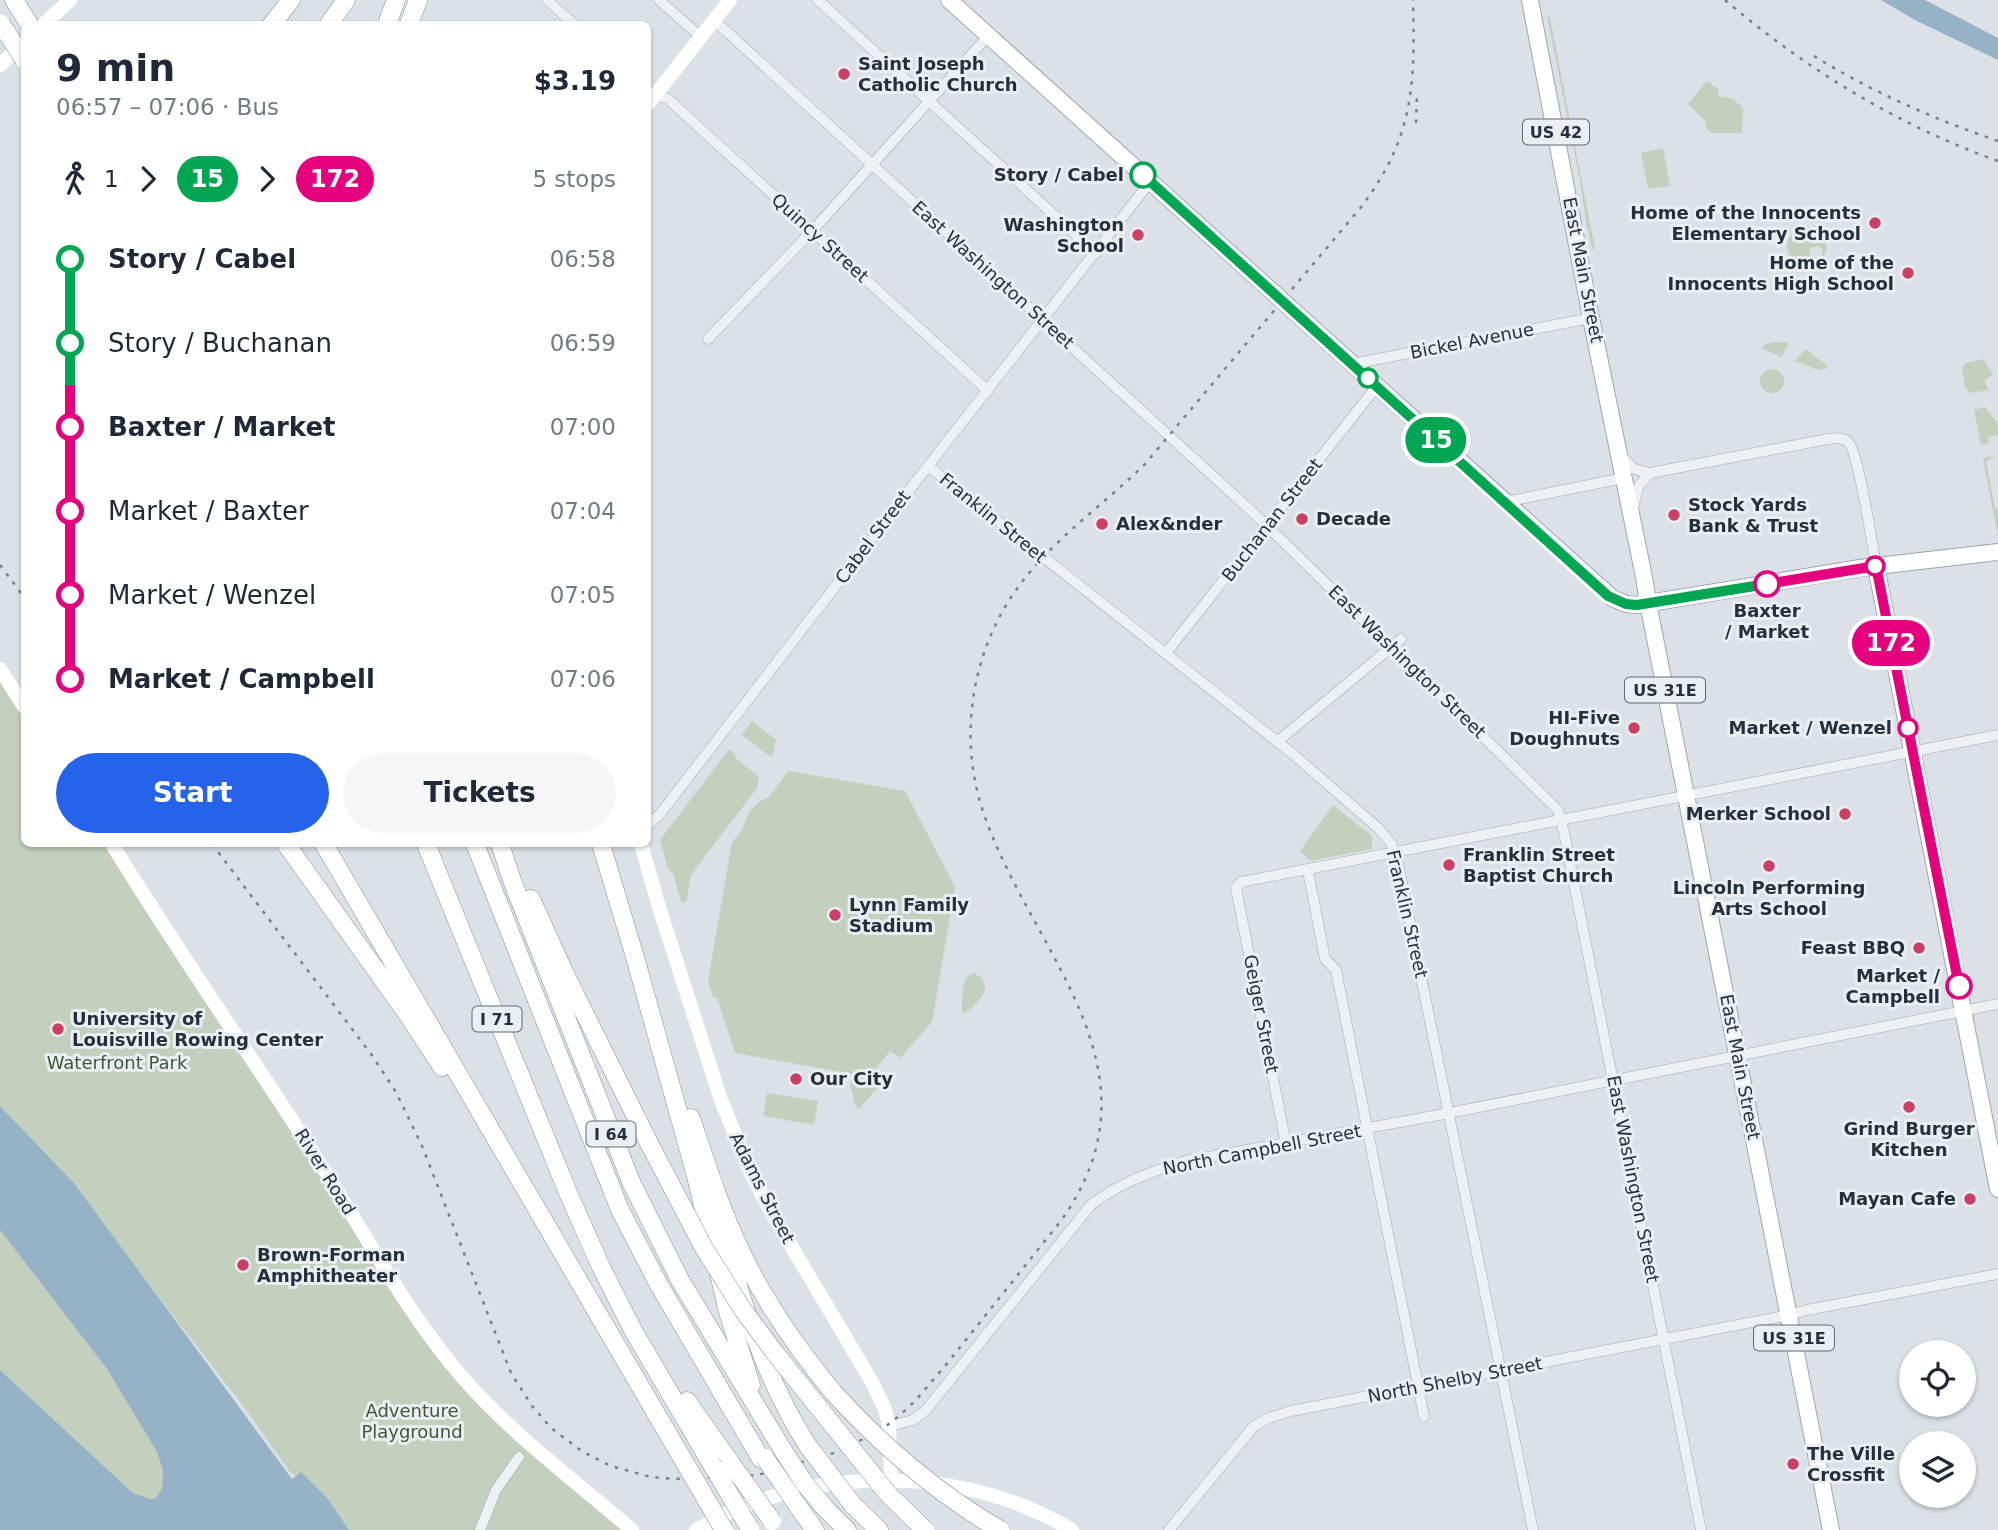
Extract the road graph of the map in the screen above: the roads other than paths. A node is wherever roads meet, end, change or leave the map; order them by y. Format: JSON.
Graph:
{"nodes":[{"id":1,"x":70,"y":0,"type":"edge"},
{"id":2,"x":290,"y":0,"type":"edge"},
{"id":3,"x":338,"y":0,"type":"edge"},
{"id":4,"x":346,"y":0,"type":"edge"},
{"id":5,"x":396,"y":0,"type":"edge"},
{"id":6,"x":418,"y":0,"type":"edge"},
{"id":7,"x":429,"y":0,"type":"edge"},
{"id":8,"x":547,"y":0,"type":"edge"},
{"id":9,"x":659,"y":0,"type":"edge"},
{"id":10,"x":730,"y":0,"type":"edge"},
{"id":11,"x":818,"y":0,"type":"edge"},
{"id":12,"x":949,"y":0,"type":"edge"},
{"id":13,"x":1531,"y":2,"type":"edge"},
{"id":14,"x":16,"y":4,"type":"edge"},
{"id":15,"x":714,"y":20,"type":"junction"},
{"id":16,"x":27,"y":21,"type":"edge"},
{"id":17,"x":47,"y":21,"type":"edge"},
{"id":18,"x":274,"y":21,"type":"edge"},
{"id":19,"x":329,"y":21,"type":"edge"},
{"id":20,"x":330,"y":21,"type":"edge"},
{"id":21,"x":388,"y":21,"type":"edge"},
{"id":22,"x":410,"y":21,"type":"edge"},
{"id":23,"x":420,"y":21,"type":"edge"},
{"id":24,"x":571,"y":21,"type":"edge"},
{"id":25,"x":1,"y":23,"type":"edge"},
{"id":26,"x":988,"y":36,"type":"junction"},
{"id":27,"x":701,"y":37,"type":"junction"},
{"id":28,"x":21,"y":46,"type":"edge"},
{"id":29,"x":21,"y":54,"type":"edge"},
{"id":30,"x":0,"y":65,"type":"edge"},
{"id":31,"x":651,"y":96,"type":"edge"},
{"id":32,"x":651,"y":97,"type":"edge"},
{"id":33,"x":929,"y":101,"type":"junction"},
{"id":34,"x":872,"y":165,"type":"junction"},
{"id":35,"x":1150,"y":182,"type":"junction"},
{"id":36,"x":813,"y":230,"type":"junction"},
{"id":37,"x":1096,"y":253,"type":"junction"},
{"id":38,"x":1591,"y":318,"type":"junction"},
{"id":39,"x":1043,"y":321,"type":"junction"},
{"id":40,"x":708,"y":339,"type":"dead end"},
{"id":41,"x":1352,"y":365,"type":"junction"},
{"id":42,"x":1377,"y":386,"type":"junction"},
{"id":43,"x":988,"y":391,"type":"junction"},
{"id":44,"x":1619,"y":454,"type":"junction"},
{"id":45,"x":928,"y":466,"type":"junction"},
{"id":46,"x":1650,"y":473,"type":"junction"},
{"id":47,"x":1624,"y":478,"type":"junction"},
{"id":48,"x":1505,"y":502,"type":"junction"},
{"id":49,"x":1631,"y":516,"type":"junction"},
{"id":50,"x":1267,"y":526,"type":"junction"},
{"id":51,"x":1998,"y":552,"type":"edge"},
{"id":52,"x":1876,"y":566,"type":"junction"},
{"id":53,"x":1648,"y":603,"type":"junction"},
{"id":54,"x":1401,"y":639,"type":"dead end"},
{"id":55,"x":1393,"y":647,"type":"junction"},
{"id":56,"x":1166,"y":653,"type":"junction"},
{"id":57,"x":0,"y":669,"type":"edge"},
{"id":58,"x":21,"y":702,"type":"edge"},
{"id":59,"x":1998,"y":735,"type":"edge"},
{"id":60,"x":1277,"y":742,"type":"junction"},
{"id":61,"x":1913,"y":752,"type":"junction"},
{"id":62,"x":1686,"y":795,"type":"junction"},
{"id":63,"x":1562,"y":821,"type":"junction"},
{"id":64,"x":651,"y":822,"type":"edge"},
{"id":65,"x":114,"y":847,"type":"edge"},
{"id":66,"x":288,"y":847,"type":"edge"},
{"id":67,"x":326,"y":847,"type":"edge"},
{"id":68,"x":427,"y":847,"type":"edge"},
{"id":69,"x":476,"y":847,"type":"edge"},
{"id":70,"x":501,"y":847,"type":"edge"},
{"id":71,"x":508,"y":847,"type":"edge"},
{"id":72,"x":602,"y":847,"type":"edge"},
{"id":73,"x":642,"y":847,"type":"edge"},
{"id":74,"x":1395,"y":853,"type":"junction"},
{"id":75,"x":1308,"y":871,"type":"junction"},
{"id":76,"x":635,"y":957,"type":"junction"},
{"id":77,"x":1998,"y":1004,"type":"edge"},
{"id":78,"x":1965,"y":1011,"type":"junction"},
{"id":79,"x":1738,"y":1055,"type":"junction"},
{"id":80,"x":1613,"y":1080,"type":"junction"},
{"id":81,"x":1449,"y":1113,"type":"junction"},
{"id":82,"x":691,"y":1118,"type":"junction"},
{"id":83,"x":1368,"y":1128,"type":"junction"},
{"id":84,"x":1286,"y":1144,"type":"junction"},
{"id":85,"x":1998,"y":1189,"type":"edge"},
{"id":86,"x":569,"y":1195,"type":"junction"},
{"id":87,"x":1998,"y":1274,"type":"edge"},
{"id":88,"x":593,"y":1308,"type":"junction"},
{"id":89,"x":1789,"y":1315,"type":"junction"},
{"id":90,"x":1665,"y":1339,"type":"junction"},
{"id":91,"x":1501,"y":1371,"type":"junction"},
{"id":92,"x":1419,"y":1387,"type":"junction"},
{"id":93,"x":757,"y":1409,"type":"junction"},
{"id":94,"x":1424,"y":1416,"type":"dead end"},
{"id":95,"x":890,"y":1426,"type":"junction"},
{"id":96,"x":520,"y":1457,"type":"dead end"},
{"id":97,"x":891,"y":1480,"type":"junction"},
{"id":98,"x":799,"y":1519,"type":"edge"},
{"id":99,"x":775,"y":1526,"type":"edge"},
{"id":100,"x":480,"y":1530,"type":"edge"},
{"id":101,"x":632,"y":1530,"type":"edge"},
{"id":102,"x":696,"y":1530,"type":"edge"},
{"id":103,"x":724,"y":1530,"type":"edge"},
{"id":104,"x":750,"y":1530,"type":"edge"},
{"id":105,"x":815,"y":1530,"type":"edge"},
{"id":106,"x":847,"y":1530,"type":"edge"},
{"id":107,"x":879,"y":1530,"type":"edge"},
{"id":108,"x":925,"y":1530,"type":"edge"},
{"id":109,"x":1000,"y":1530,"type":"edge"},
{"id":110,"x":1072,"y":1530,"type":"edge"},
{"id":111,"x":1169,"y":1530,"type":"edge"},
{"id":112,"x":1533,"y":1530,"type":"edge"},
{"id":113,"x":1702,"y":1530,"type":"edge"},
{"id":114,"x":1831,"y":1530,"type":"edge"}],
"edges":[{"from":1,"to":17,"type":"street"},
{"from":2,"to":18,"type":"highway"},
{"from":3,"to":19,"type":"highway"},
{"from":4,"to":20,"type":"highway"},
{"from":5,"to":21,"type":"highway"},
{"from":6,"to":22,"type":"highway"},
{"from":7,"to":23,"type":"highway"},
{"from":8,"to":24,"type":"street"},
{"from":9,"to":27,"type":"street"},
{"from":10,"to":15,"type":"street"},
{"from":11,"to":33,"type":"street"},
{"from":12,"to":26,"type":"main road"},
{"from":13,"to":38,"type":"main road","name":"East Main Street","number":"US 42"},
{"from":14,"to":16,"type":"highway"},
{"from":15,"to":27,"type":"street"},
{"from":15,"to":34,"type":"street","name":"East Washington Street"},
{"from":25,"to":29,"type":"highway","bridge":true},
{"from":26,"to":33,"type":"street"},
{"from":26,"to":35,"type":"main road"},
{"from":27,"to":31,"type":"street"},
{"from":28,"to":30,"type":"street"},
{"from":32,"to":36,"type":"street","name":"Quincy Street"},
{"from":33,"to":34,"type":"street"},
{"from":33,"to":37,"type":"street"},
{"from":34,"to":36,"type":"street"},
{"from":34,"to":39,"type":"street","name":"East Washington Street"},
{"from":35,"to":37,"type":"street","name":"Cabel Street"},
{"from":35,"to":41,"type":"main road"},
{"from":36,"to":40,"type":"street"},
{"from":36,"to":43,"type":"street","name":"Quincy Street"},
{"from":37,"to":39,"type":"street","name":"Cabel Street"},
{"from":38,"to":41,"type":"street","name":"Bickel Avenue"},
{"from":38,"to":44,"type":"main road","name":"East Main Street","number":"US 42"},
{"from":39,"to":43,"type":"street","name":"Cabel Street"},
{"from":39,"to":50,"type":"street","name":"East Washington Street"},
{"from":41,"to":42,"type":"main road"},
{"from":42,"to":48,"type":"main road"},
{"from":42,"to":50,"type":"street","name":"Buchanan Street"},
{"from":43,"to":45,"type":"street","name":"Cabel Street"},
{"from":44,"to":46,"type":"street"},
{"from":44,"to":47,"type":"main road","name":"East Main Street","number":"US 42"},
{"from":45,"to":56,"type":"street","name":"Franklin Street"},
{"from":45,"to":64,"type":"street","name":"Cabel Street"},
{"from":46,"to":49,"type":"street"},
{"from":46,"to":52,"type":"street"},
{"from":47,"to":48,"type":"street"},
{"from":47,"to":49,"type":"main road","name":"East Main Street","number":"US 42"},
{"from":48,"to":53,"type":"main road"},
{"from":49,"to":53,"type":"main road","name":"East Main Street","number":"US 42"},
{"from":50,"to":55,"type":"street","name":"East Washington Street"},
{"from":50,"to":56,"type":"street","name":"Buchanan Street"},
{"from":51,"to":52,"type":"main road"},
{"from":52,"to":53,"type":"main road"},
{"from":52,"to":61,"type":"main road"},
{"from":53,"to":62,"type":"main road","name":"East Main Street","number":"US 31E"},
{"from":54,"to":55,"type":"street"},
{"from":55,"to":60,"type":"street"},
{"from":55,"to":63,"type":"street","name":"East Washington Street"},
{"from":56,"to":60,"type":"street","name":"Franklin Street"},
{"from":57,"to":58,"type":"street"},
{"from":59,"to":61,"type":"street"},
{"from":60,"to":74,"type":"street","name":"Franklin Street"},
{"from":61,"to":62,"type":"street"},
{"from":61,"to":78,"type":"main road"},
{"from":62,"to":63,"type":"street"},
{"from":62,"to":79,"type":"main road","name":"East Main Street","number":"US 31E"},
{"from":63,"to":74,"type":"street"},
{"from":63,"to":80,"type":"street","name":"East Washington Street"},
{"from":65,"to":101,"type":"street","name":"River Road"},
{"from":66,"to":88,"type":"highway"},
{"from":67,"to":88,"type":"highway"},
{"from":68,"to":86,"type":"highway","number":"I 71"},
{"from":69,"to":98,"type":"highway"},
{"from":70,"to":93,"type":"highway","number":"I 64"},
{"from":71,"to":108,"type":"highway","bridge":true},
{"from":72,"to":76,"type":"highway"},
{"from":73,"to":95,"type":"street","name":"Adams Street"},
{"from":74,"to":75,"type":"street"},
{"from":74,"to":81,"type":"street","name":"Franklin Street"},
{"from":75,"to":83,"type":"street"},
{"from":75,"to":84,"type":"street","name":"Geiger Street"},
{"from":76,"to":82,"type":"highway"},
{"from":76,"to":93,"type":"highway"},
{"from":77,"to":78,"type":"street","name":"North Campbell Street"},
{"from":78,"to":79,"type":"street","name":"North Campbell Street"},
{"from":78,"to":85,"type":"main road"},
{"from":79,"to":80,"type":"street","name":"North Campbell Street"},
{"from":79,"to":89,"type":"main road","name":"East Main Street","number":"US 31E"},
{"from":80,"to":81,"type":"street","name":"North Campbell Street"},
{"from":80,"to":90,"type":"street","name":"East Washington Street"},
{"from":81,"to":83,"type":"street","name":"North Campbell Street"},
{"from":81,"to":91,"type":"street","name":"Franklin Street"},
{"from":82,"to":107,"type":"highway","bridge":true},
{"from":82,"to":109,"type":"highway","bridge":true},
{"from":83,"to":84,"type":"street","name":"North Campbell Street"},
{"from":83,"to":92,"type":"street"},
{"from":84,"to":95,"type":"street","name":"North Campbell Street"},
{"from":86,"to":99,"type":"highway","bridge":true},
{"from":86,"to":104,"type":"highway","bridge":true},
{"from":87,"to":89,"type":"street","name":"North Shelby Street"},
{"from":88,"to":103,"type":"highway","bridge":true},
{"from":89,"to":90,"type":"street","name":"North Shelby Street"},
{"from":89,"to":114,"type":"main road","name":"East Main Street","number":"US 31E"},
{"from":90,"to":91,"type":"street","name":"North Shelby Street"},
{"from":90,"to":113,"type":"street","name":"East Washington Street"},
{"from":91,"to":92,"type":"street","name":"North Shelby Street"},
{"from":91,"to":112,"type":"street","name":"Franklin Street"},
{"from":92,"to":94,"type":"street"},
{"from":92,"to":111,"type":"street","name":"North Shelby Street"},
{"from":93,"to":106,"type":"highway","number":"I 64","bridge":true},
{"from":95,"to":97,"type":"street","name":"Adams Street"},
{"from":96,"to":100,"type":"street"},
{"from":97,"to":102,"type":"street"},
{"from":97,"to":110,"type":"street"},
{"from":98,"to":105,"type":"highway"}]}
